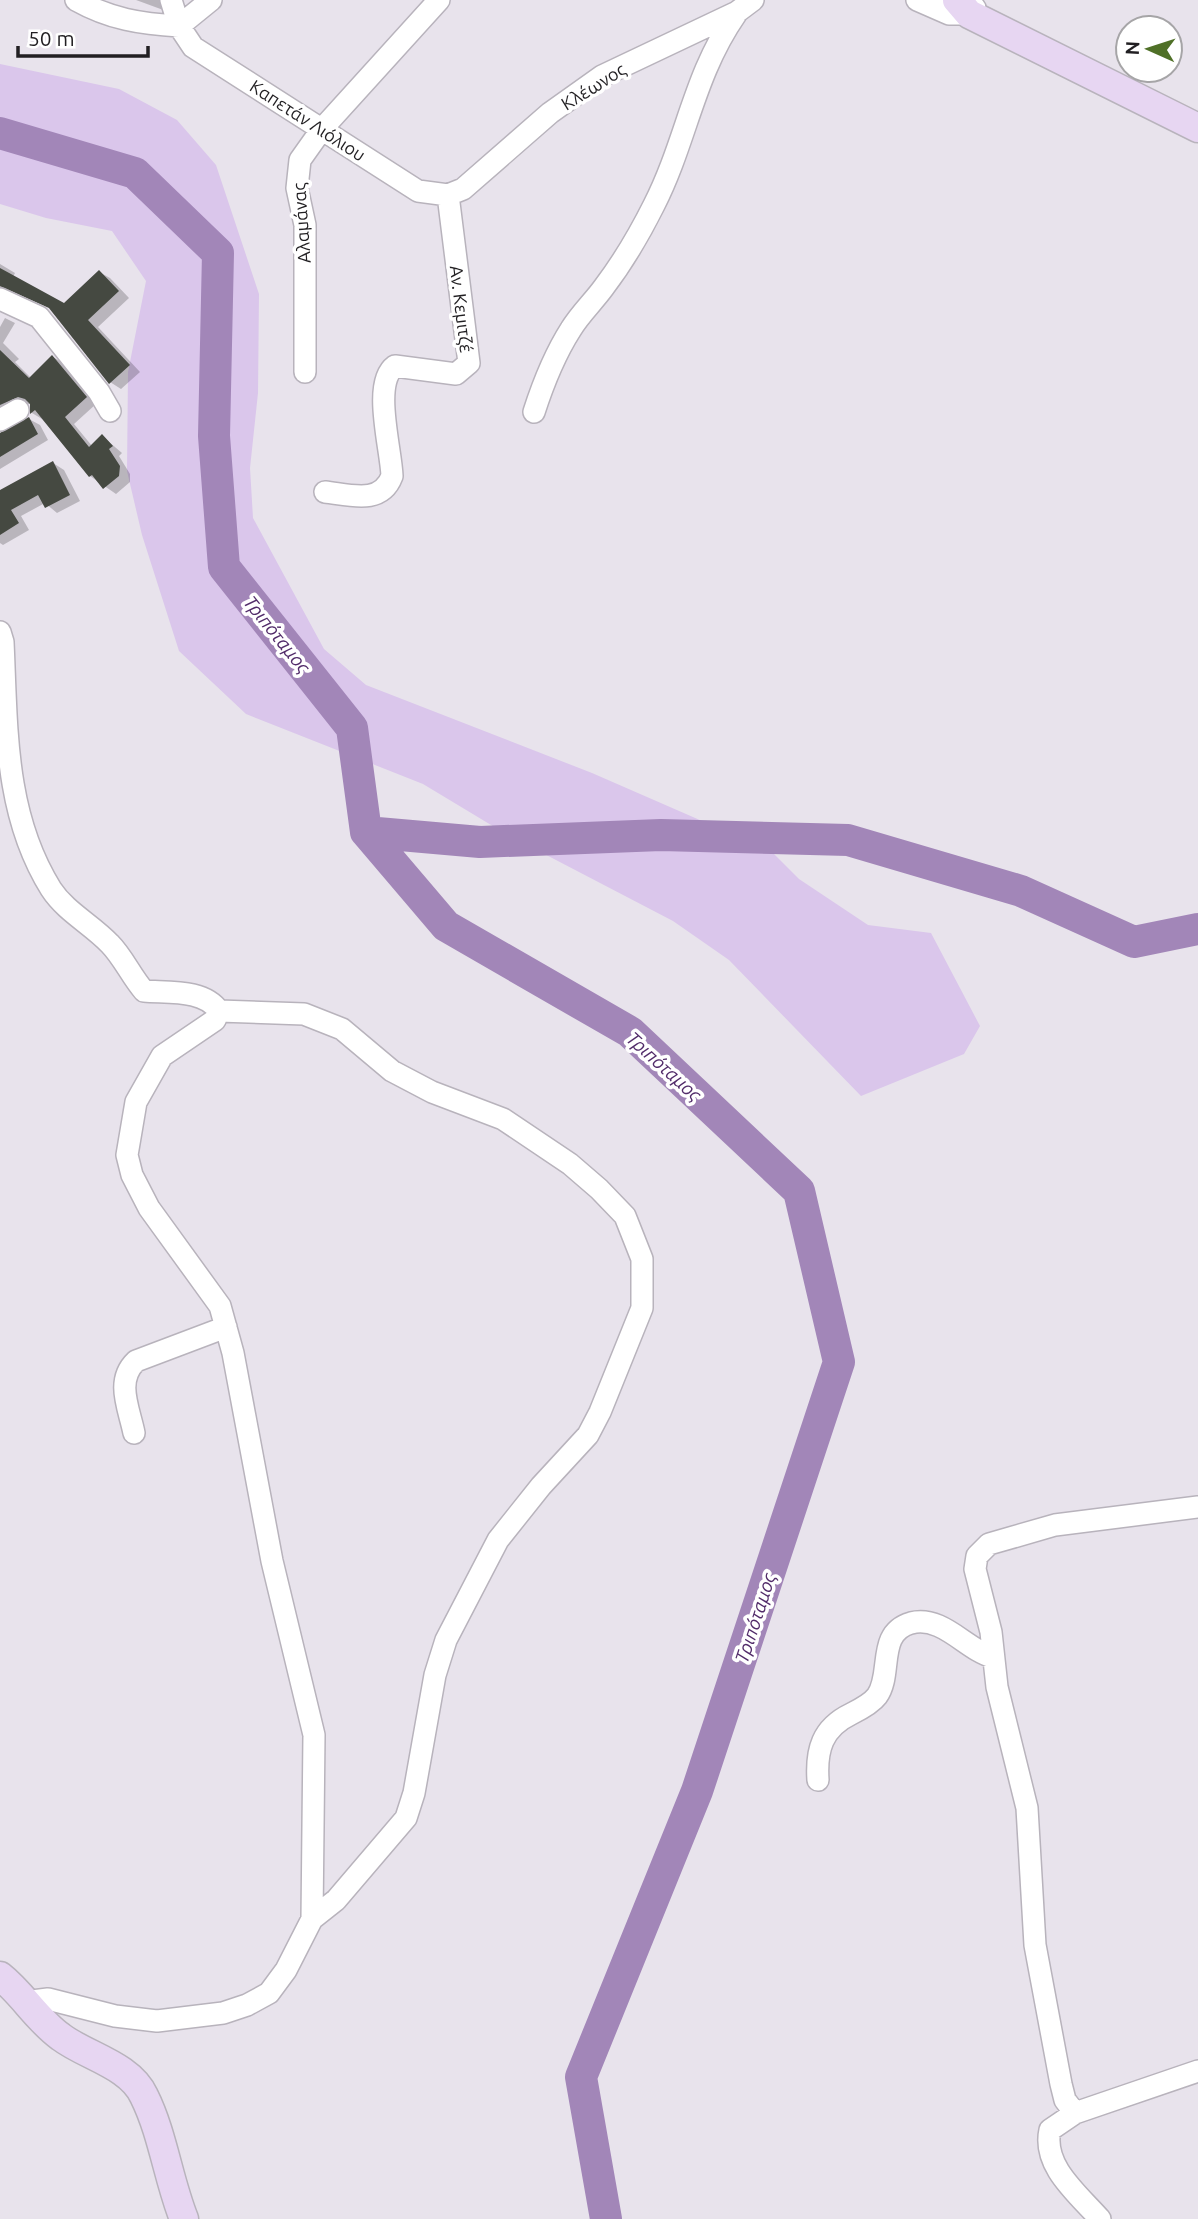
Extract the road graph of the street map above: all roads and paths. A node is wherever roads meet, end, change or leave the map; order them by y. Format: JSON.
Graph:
{"nodes":[{"id":1,"x":76,"y":0,"type":"edge"},
{"id":2,"x":171,"y":0,"type":"edge"},
{"id":3,"x":212,"y":0,"type":"edge"},
{"id":4,"x":439,"y":0,"type":"edge"},
{"id":5,"x":917,"y":0,"type":"edge"},
{"id":6,"x":967,"y":5,"type":"edge"},
{"id":7,"x":745,"y":6,"type":"edge"},
{"id":8,"x":179,"y":26,"type":"junction"},
{"id":9,"x":1198,"y":128,"type":"edge"},
{"id":10,"x":322,"y":129,"type":"junction"},
{"id":11,"x":448,"y":195,"type":"junction"},
{"id":12,"x":0,"y":299,"type":"edge"},
{"id":13,"x":305,"y":372,"type":"dead end"},
{"id":14,"x":110,"y":411,"type":"dead end"},
{"id":15,"x":534,"y":412,"type":"dead end"},
{"id":16,"x":325,"y":492,"type":"dead end"},
{"id":17,"x":0,"y":632,"type":"edge"},
{"id":18,"x":219,"y":1011,"type":"junction"},
{"id":19,"x":226,"y":1327,"type":"junction"},
{"id":20,"x":134,"y":1433,"type":"dead end"},
{"id":21,"x":1198,"y":1507,"type":"edge"},
{"id":22,"x":993,"y":1657,"type":"junction"},
{"id":23,"x":818,"y":1780,"type":"dead end"},
{"id":24,"x":312,"y":1919,"type":"junction"},
{"id":25,"x":0,"y":1976,"type":"edge"},
{"id":26,"x":24,"y":2001,"type":"junction"},
{"id":27,"x":1198,"y":2071,"type":"edge"},
{"id":28,"x":1075,"y":2113,"type":"junction"},
{"id":29,"x":184,"y":2219,"type":"edge"},
{"id":30,"x":1100,"y":2219,"type":"edge"}],
"edges":[{"from":1,"to":8,"type":"street"},
{"from":2,"to":8,"type":"street"},
{"from":3,"to":8,"type":"street"},
{"from":4,"to":10,"type":"street","name":"Αλαμάνας"},
{"from":5,"to":6,"type":"street"},
{"from":6,"to":9,"type":"street"},
{"from":7,"to":11,"type":"street","name":"Κλέωνος"},
{"from":7,"to":15,"type":"street"},
{"from":8,"to":10,"type":"street","name":"Καπετάν Λιόλιου"},
{"from":10,"to":11,"type":"street","name":"Καπετάν Λιόλιου"},
{"from":10,"to":13,"type":"street","name":"Αλαμάνας"},
{"from":11,"to":16,"type":"street","name":"Αν. Κεμιτζέ"},
{"from":12,"to":14,"type":"street"},
{"from":17,"to":18,"type":"street"},
{"from":18,"to":19,"type":"street"},
{"from":18,"to":24,"type":"street"},
{"from":19,"to":20,"type":"street"},
{"from":19,"to":24,"type":"street"},
{"from":21,"to":22,"type":"street"},
{"from":22,"to":23,"type":"street"},
{"from":22,"to":28,"type":"street"},
{"from":24,"to":26,"type":"street"},
{"from":25,"to":26,"type":"street"},
{"from":26,"to":29,"type":"street"},
{"from":27,"to":28,"type":"street"},
{"from":28,"to":30,"type":"street"}]}
